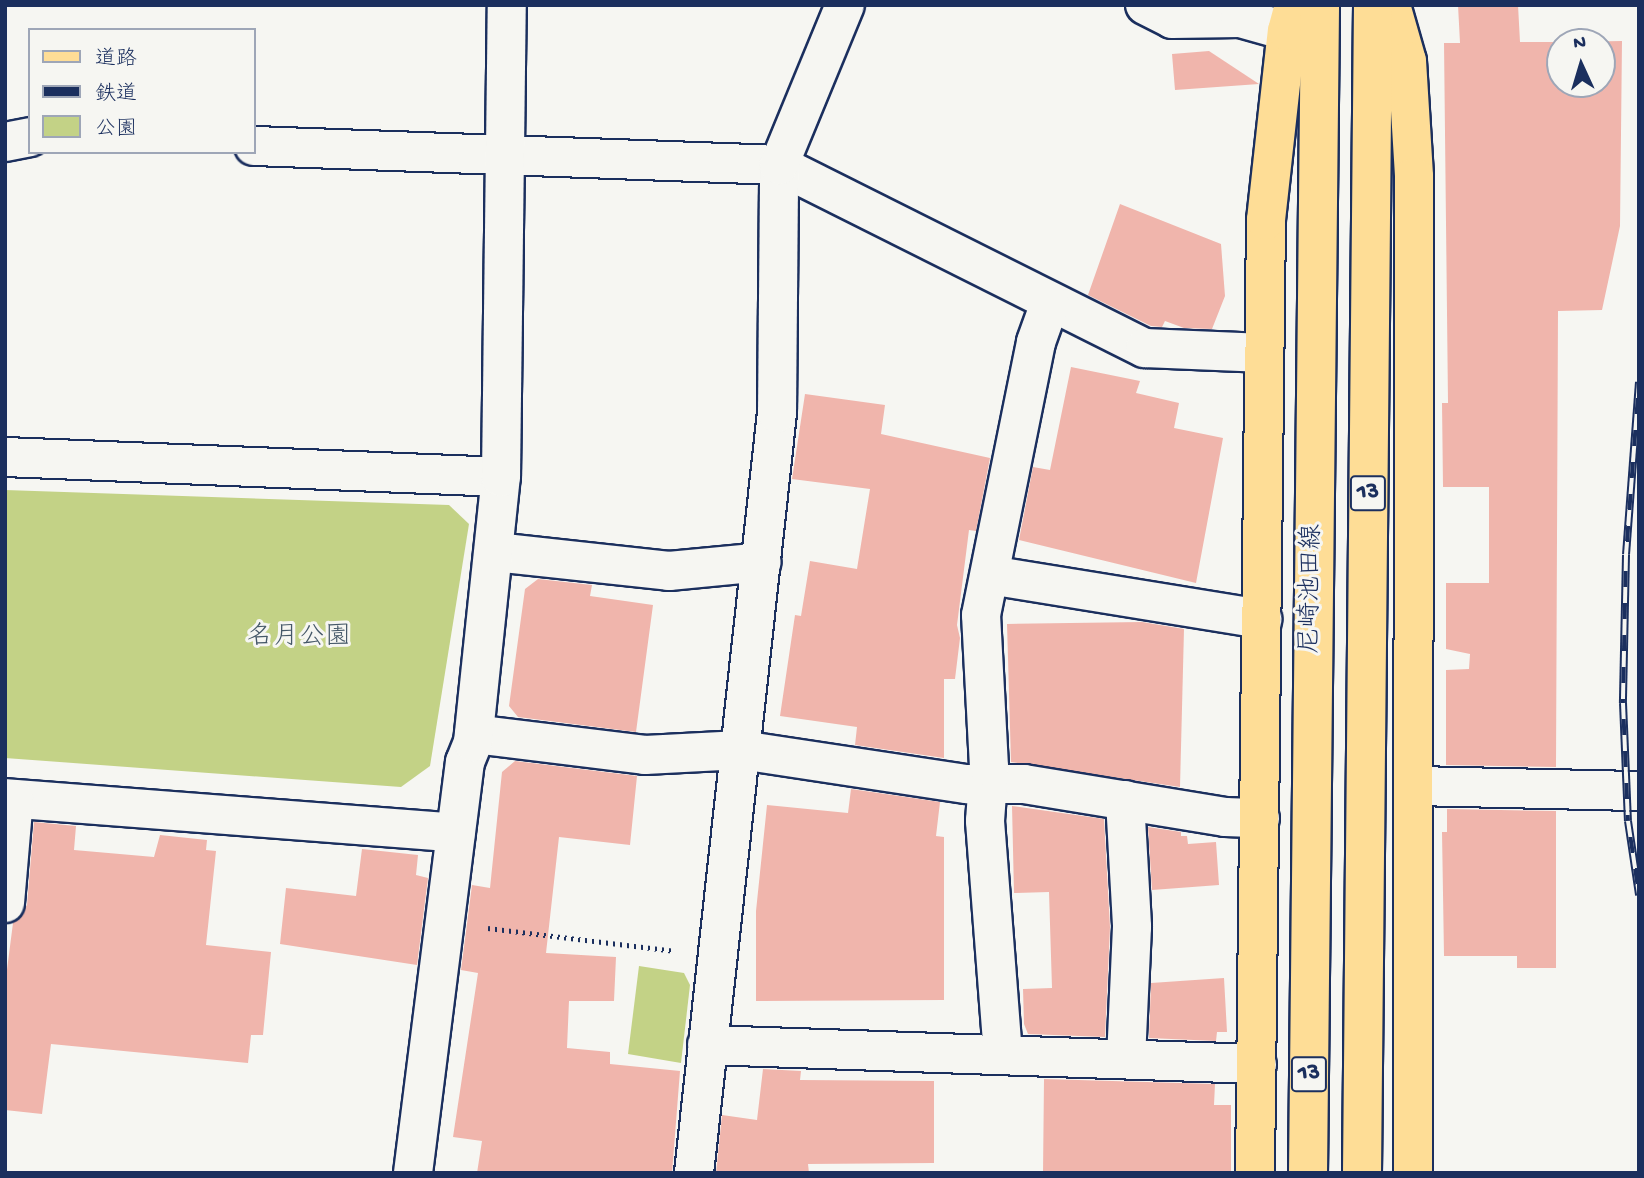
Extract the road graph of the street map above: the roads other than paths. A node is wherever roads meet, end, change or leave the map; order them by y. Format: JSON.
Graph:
{"nodes":[{"id":1,"x":507,"y":5,"type":"edge"},
{"id":2,"x":845,"y":5,"type":"edge"},
{"id":3,"x":1145,"y":5,"type":"edge"},
{"id":4,"x":1320,"y":5,"type":"edge"},
{"id":5,"x":1373,"y":5,"type":"edge"},
{"id":6,"x":1391,"y":5,"type":"edge"},
{"id":7,"x":1290,"y":18,"type":"edge"},
{"id":8,"x":28,"y":137,"type":"edge"},
{"id":9,"x":5,"y":142,"type":"edge"},
{"id":10,"x":256,"y":146,"type":"edge"},
{"id":11,"x":505,"y":157,"type":"junction"},
{"id":12,"x":779,"y":166,"type":"junction"},
{"id":13,"x":1050,"y":303,"type":"junction"},
{"id":14,"x":1265,"y":353,"type":"junction"},
{"id":15,"x":5,"y":457,"type":"edge"},
{"id":16,"x":502,"y":477,"type":"junction"},
{"id":17,"x":495,"y":552,"type":"junction"},
{"id":18,"x":762,"y":562,"type":"junction"},
{"id":19,"x":990,"y":575,"type":"junction"},
{"id":20,"x":1262,"y":619,"type":"junction"},
{"id":21,"x":474,"y":734,"type":"junction"},
{"id":22,"x":741,"y":750,"type":"junction"},
{"id":23,"x":988,"y":784,"type":"junction"},
{"id":24,"x":1415,"y":786,"type":"junction"},
{"id":25,"x":1639,"y":791,"type":"edge"},
{"id":26,"x":10,"y":798,"type":"edge"},
{"id":27,"x":1125,"y":800,"type":"junction"},
{"id":28,"x":1260,"y":818,"type":"junction"},
{"id":29,"x":456,"y":833,"type":"junction"},
{"id":30,"x":5,"y":903,"type":"edge"},
{"id":31,"x":707,"y":1045,"type":"junction"},
{"id":32,"x":1003,"y":1055,"type":"junction"},
{"id":33,"x":1126,"y":1059,"type":"junction"},
{"id":34,"x":1257,"y":1064,"type":"junction"},
{"id":35,"x":413,"y":1173,"type":"edge"},
{"id":36,"x":694,"y":1173,"type":"edge"},
{"id":37,"x":1255,"y":1173,"type":"edge"},
{"id":38,"x":1308,"y":1173,"type":"edge"},
{"id":39,"x":1363,"y":1173,"type":"edge"},
{"id":40,"x":1413,"y":1173,"type":"edge"}],
"edges":[{"from":1,"to":11,"type":"street"},
{"from":2,"to":12,"type":"street"},
{"from":3,"to":7,"type":"street"},
{"from":4,"to":38,"type":"main road","name":"尼崎池田線","number":"13"},
{"from":5,"to":39,"type":"main road","name":"尼崎池田線","number":"13"},
{"from":6,"to":24,"type":"main road"},
{"from":7,"to":14,"type":"main road"},
{"from":8,"to":9,"type":"street"},
{"from":10,"to":11,"type":"street"},
{"from":11,"to":12,"type":"street"},
{"from":11,"to":16,"type":"street"},
{"from":12,"to":13,"type":"street"},
{"from":12,"to":18,"type":"street"},
{"from":13,"to":14,"type":"street"},
{"from":13,"to":19,"type":"street"},
{"from":14,"to":20,"type":"main road"},
{"from":15,"to":16,"type":"street"},
{"from":16,"to":17,"type":"street"},
{"from":17,"to":18,"type":"street"},
{"from":17,"to":21,"type":"street"},
{"from":18,"to":22,"type":"street"},
{"from":19,"to":20,"type":"street"},
{"from":19,"to":23,"type":"street"},
{"from":20,"to":28,"type":"main road"},
{"from":21,"to":22,"type":"street"},
{"from":21,"to":29,"type":"street"},
{"from":22,"to":23,"type":"street"},
{"from":22,"to":31,"type":"street"},
{"from":23,"to":27,"type":"street"},
{"from":23,"to":32,"type":"street"},
{"from":24,"to":25,"type":"street"},
{"from":24,"to":40,"type":"main road"},
{"from":26,"to":29,"type":"street"},
{"from":26,"to":30,"type":"street"},
{"from":27,"to":28,"type":"street"},
{"from":27,"to":33,"type":"street"},
{"from":28,"to":34,"type":"main road"},
{"from":29,"to":35,"type":"street"},
{"from":31,"to":32,"type":"street"},
{"from":31,"to":36,"type":"street"},
{"from":32,"to":33,"type":"street"},
{"from":33,"to":34,"type":"street"},
{"from":34,"to":37,"type":"main road"}]}
